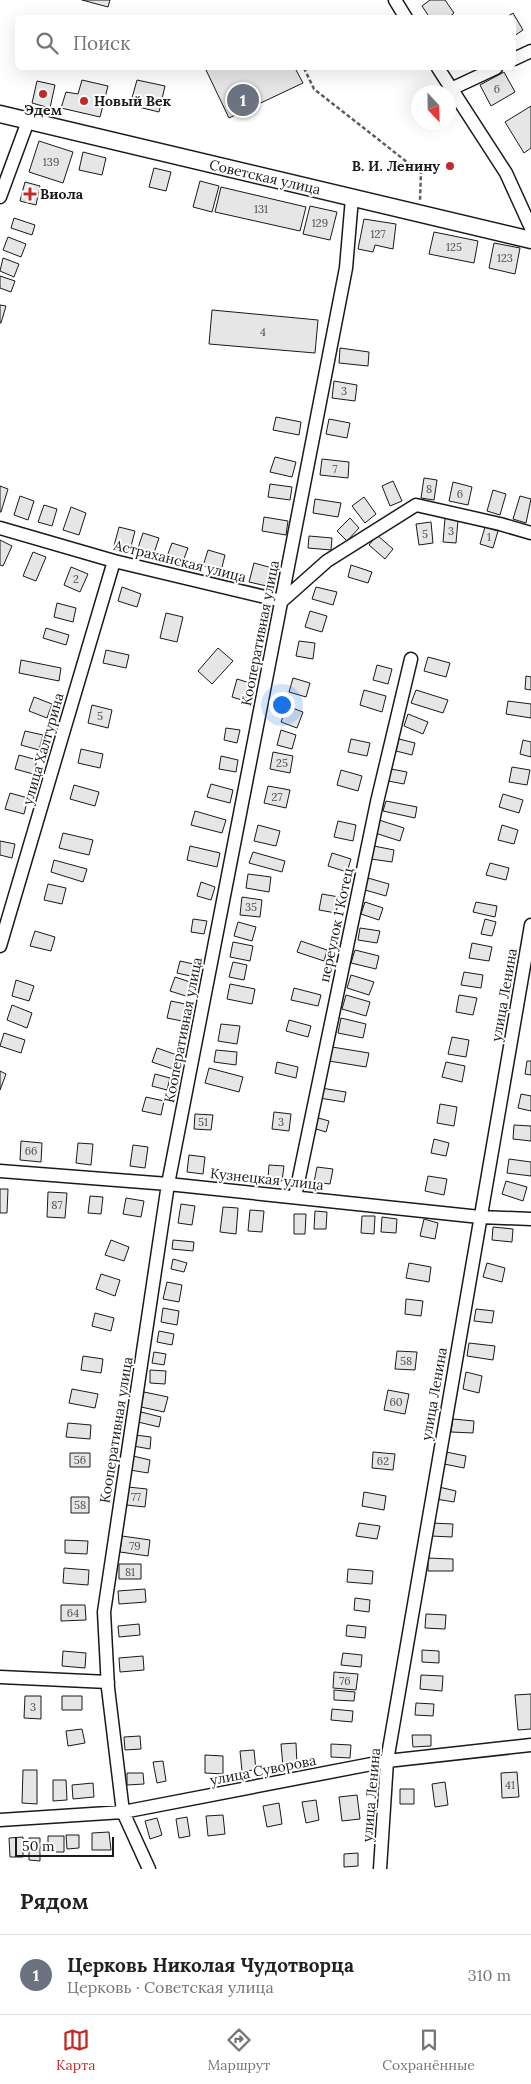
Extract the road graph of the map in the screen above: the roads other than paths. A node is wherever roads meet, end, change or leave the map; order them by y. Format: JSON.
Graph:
{"nodes":[{"id":1,"x":395,"y":0,"type":"edge"},
{"id":2,"x":404,"y":15,"type":"edge"},
{"id":3,"x":531,"y":51,"type":"edge"},
{"id":4,"x":516,"y":58,"type":"edge"},
{"id":5,"x":439,"y":70,"type":"edge"},
{"id":6,"x":492,"y":70,"type":"edge"},
{"id":7,"x":449,"y":85,"type":"edge"},
{"id":8,"x":456,"y":87,"type":"edge"},
{"id":9,"x":456,"y":97,"type":"edge"},
{"id":10,"x":0,"y":114,"type":"edge"},
{"id":11,"x":28,"y":121,"type":"junction"},
{"id":12,"x":0,"y":197,"type":"edge"},
{"id":13,"x":352,"y":198,"type":"junction"},
{"id":14,"x":531,"y":228,"type":"edge"},
{"id":15,"x":531,"y":240,"type":"edge"},
{"id":16,"x":0,"y":528,"type":"edge"},
{"id":17,"x":531,"y":533,"type":"edge"},
{"id":18,"x":114,"y":561,"type":"junction"},
{"id":19,"x":282,"y":602,"type":"junction"},
{"id":20,"x":411,"y":659,"type":"dead end"},
{"id":21,"x":531,"y":925,"type":"edge"},
{"id":22,"x":0,"y":946,"type":"edge"},
{"id":23,"x":0,"y":1171,"type":"edge"},
{"id":24,"x":168,"y":1184,"type":"junction"},
{"id":25,"x":295,"y":1197,"type":"junction"},
{"id":26,"x":480,"y":1217,"type":"junction"},
{"id":27,"x":531,"y":1220,"type":"edge"},
{"id":28,"x":0,"y":1677,"type":"edge"},
{"id":29,"x":108,"y":1682,"type":"junction"},
{"id":30,"x":531,"y":1745,"type":"edge"},
{"id":31,"x":387,"y":1761,"type":"junction"},
{"id":32,"x":123,"y":1812,"type":"junction"},
{"id":33,"x":0,"y":1820,"type":"edge"},
{"id":34,"x":149,"y":1869,"type":"edge"},
{"id":35,"x":380,"y":1869,"type":"edge"}],
"edges":[{"from":1,"to":2,"type":"street"},
{"from":3,"to":4,"type":"street"},
{"from":5,"to":7,"type":"street"},
{"from":6,"to":8,"type":"street"},
{"from":9,"to":14,"type":"street"},
{"from":10,"to":11,"type":"street","name":"Советская улица"},
{"from":11,"to":12,"type":"street"},
{"from":11,"to":13,"type":"street","name":"Советская улица"},
{"from":13,"to":15,"type":"street","name":"Советская улица"},
{"from":13,"to":19,"type":"street","name":"Кооперативная улица"},
{"from":16,"to":18,"type":"street","name":"Астраханская улица"},
{"from":17,"to":19,"type":"street"},
{"from":18,"to":19,"type":"street","name":"Астраханская улица"},
{"from":18,"to":22,"type":"street","name":"улица Халтурина"},
{"from":19,"to":24,"type":"street","name":"Кооперативная улица"},
{"from":20,"to":25,"type":"street","name":"переулок 1 Котец"},
{"from":21,"to":26,"type":"street","name":"улица Ленина"},
{"from":23,"to":24,"type":"street","name":"Кузнецкая улица"},
{"from":24,"to":25,"type":"street","name":"Кузнецкая улица"},
{"from":24,"to":29,"type":"street","name":"Кооперативная улица"},
{"from":25,"to":26,"type":"street","name":"Кузнецкая улица"},
{"from":26,"to":27,"type":"street","name":"Кузнецкая улица"},
{"from":26,"to":31,"type":"street","name":"улица Ленина"},
{"from":28,"to":29,"type":"street"},
{"from":29,"to":32,"type":"street","name":"Кооперативная улица"},
{"from":30,"to":31,"type":"street","name":"улица Суворова"},
{"from":31,"to":32,"type":"street","name":"улица Суворова"},
{"from":31,"to":35,"type":"street","name":"улица Ленина"},
{"from":32,"to":33,"type":"street","name":"улица Суворова"},
{"from":32,"to":34,"type":"street","name":"Кооперативная улица"}]}
